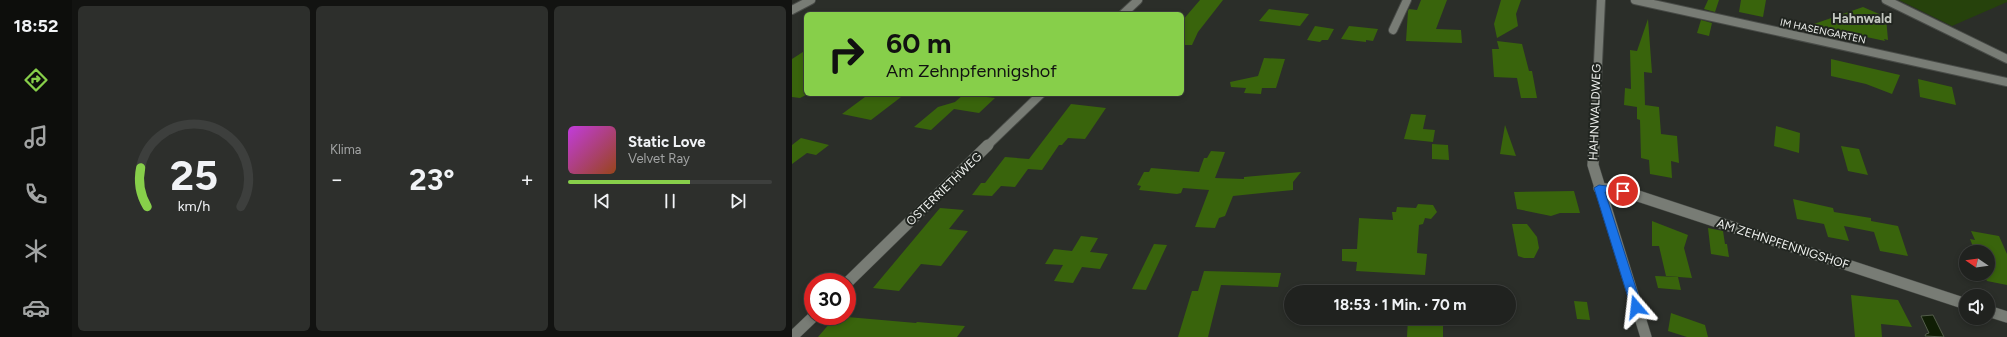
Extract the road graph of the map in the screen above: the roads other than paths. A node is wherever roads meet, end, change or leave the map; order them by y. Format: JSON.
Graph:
{"nodes":[{"id":1,"x":811,"y":0,"type":"edge"},
{"id":2,"x":1138,"y":0,"type":"edge"},
{"id":3,"x":1407,"y":0,"type":"edge"},
{"id":4,"x":1601,"y":0,"type":"edge"},
{"id":5,"x":1635,"y":0,"type":"edge"},
{"id":6,"x":1886,"y":0,"type":"edge"},
{"id":7,"x":792,"y":10,"type":"edge"},
{"id":8,"x":1125,"y":12,"type":"edge"},
{"id":9,"x":1393,"y":30,"type":"dead end"},
{"id":10,"x":2007,"y":59,"type":"edge"},
{"id":11,"x":2007,"y":82,"type":"edge"},
{"id":12,"x":1039,"y":96,"type":"edge"},
{"id":13,"x":1599,"y":188,"type":"junction"},
{"id":14,"x":856,"y":275,"type":"edge"},
{"id":15,"x":1959,"y":302,"type":"edge"},
{"id":16,"x":1995,"y":313,"type":"edge"},
{"id":17,"x":2007,"y":317,"type":"edge"},
{"id":18,"x":804,"y":324,"type":"edge"},
{"id":19,"x":794,"y":333,"type":"edge"},
{"id":20,"x":1646,"y":337,"type":"edge"}],
"edges":[{"from":1,"to":7,"type":"street"},
{"from":2,"to":8,"type":"street"},
{"from":3,"to":9,"type":"street"},
{"from":4,"to":13,"type":"street","name":"HAHNWALDWEG"},
{"from":5,"to":11,"type":"street","name":"IM HASENGARTEN"},
{"from":6,"to":10,"type":"street"},
{"from":12,"to":14,"type":"street","name":"OSTERRIETHWEG"},
{"from":13,"to":15,"type":"street","name":"AM ZEHNPFENNIGSHOF"},
{"from":13,"to":20,"type":"street","name":"HAHNWALDWEG"},
{"from":16,"to":17,"type":"street"},
{"from":18,"to":19,"type":"street"}]}
